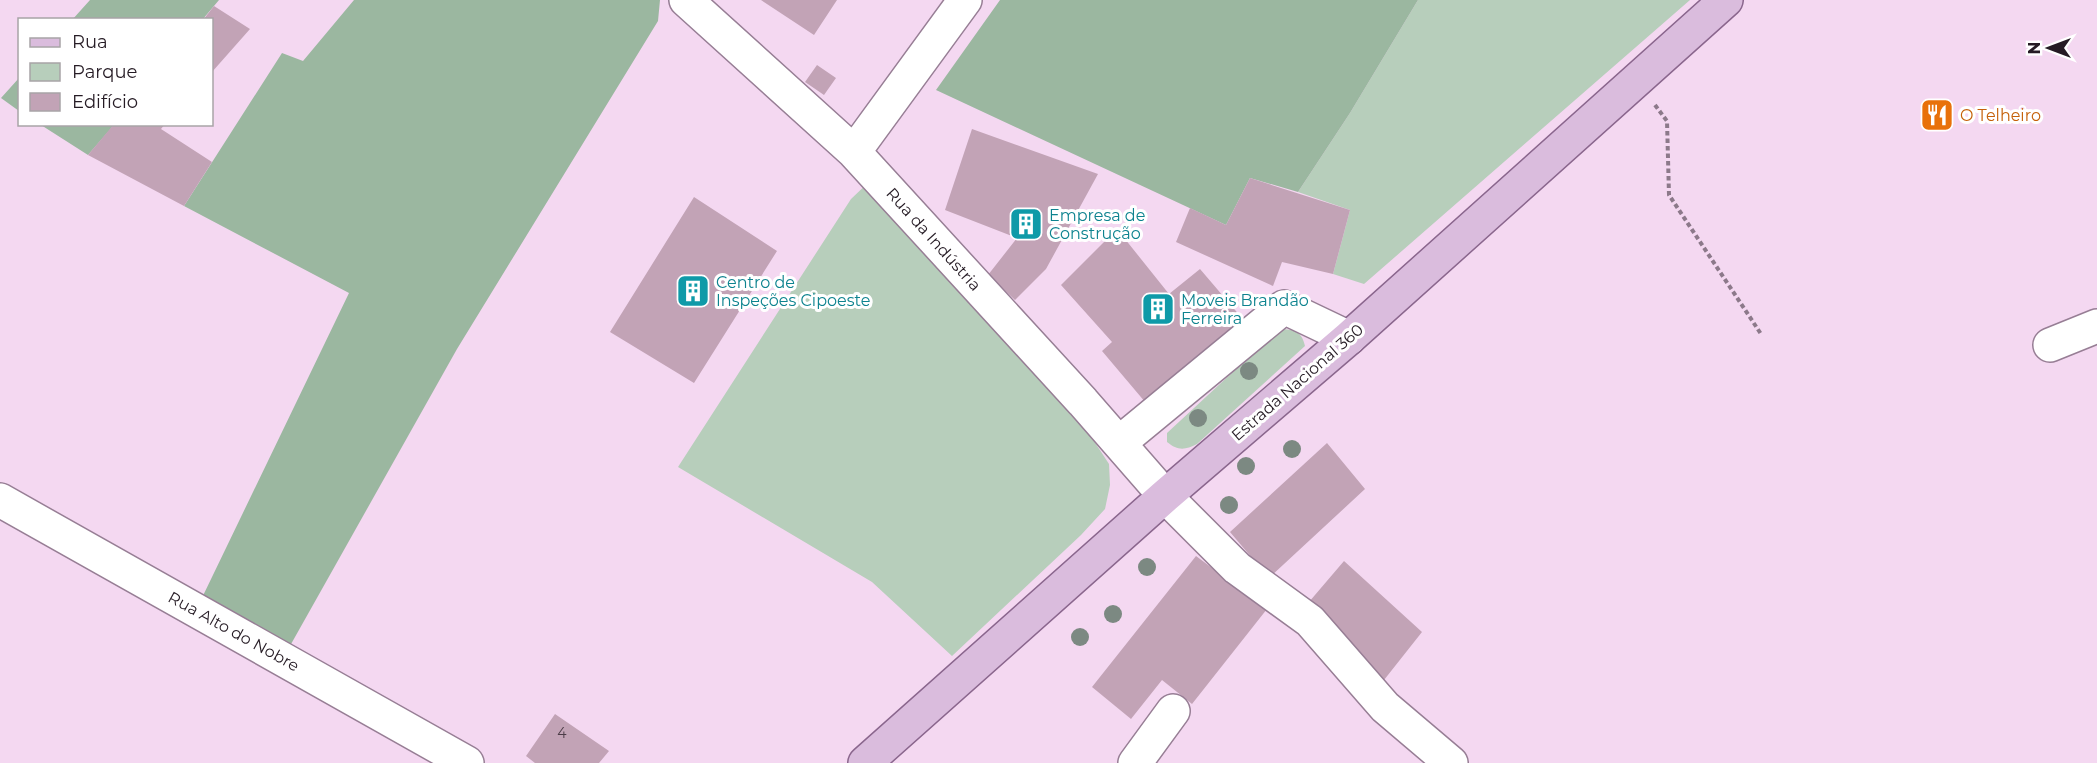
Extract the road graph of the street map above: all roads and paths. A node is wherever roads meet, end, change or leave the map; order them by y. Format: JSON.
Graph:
{"nodes":[{"id":1,"x":686,"y":0,"type":"edge"},
{"id":2,"x":964,"y":0,"type":"edge"},
{"id":3,"x":1726,"y":0,"type":"edge"},
{"id":4,"x":1636,"y":81,"type":"junction"},
{"id":5,"x":854,"y":152,"type":"junction"},
{"id":6,"x":2097,"y":326,"type":"edge"},
{"id":7,"x":1761,"y":334,"type":"dead end"},
{"id":8,"x":1349,"y":338,"type":"junction"},
{"id":9,"x":2050,"y":345,"type":"dead end"},
{"id":10,"x":1119,"y":443,"type":"junction"},
{"id":11,"x":1165,"y":496,"type":"junction"},
{"id":12,"x":0,"y":500,"type":"edge"},
{"id":13,"x":1173,"y":711,"type":"dead end"},
{"id":14,"x":467,"y":763,"type":"edge"},
{"id":15,"x":866,"y":763,"type":"edge"},
{"id":16,"x":1135,"y":763,"type":"edge"},
{"id":17,"x":1451,"y":763,"type":"edge"}],
"edges":[{"from":1,"to":5,"type":"street","name":"Rua da Indústria"},
{"from":2,"to":5,"type":"street"},
{"from":3,"to":4,"type":"main road","name":"Estrada Nacional 360"},
{"from":4,"to":7,"type":"path"},
{"from":4,"to":8,"type":"main road","name":"Estrada Nacional 360"},
{"from":5,"to":10,"type":"street","name":"Rua da Indústria"},
{"from":6,"to":9,"type":"street"},
{"from":8,"to":10,"type":"street"},
{"from":8,"to":11,"type":"main road","name":"Estrada Nacional 360"},
{"from":10,"to":11,"type":"street","name":"Rua da Indústria"},
{"from":11,"to":15,"type":"main road","name":"Estrada Nacional 360"},
{"from":11,"to":17,"type":"street","name":"Rua da Indústria"},
{"from":12,"to":14,"type":"street","name":"Rua Alto do Nobre"},
{"from":13,"to":16,"type":"street"}]}
